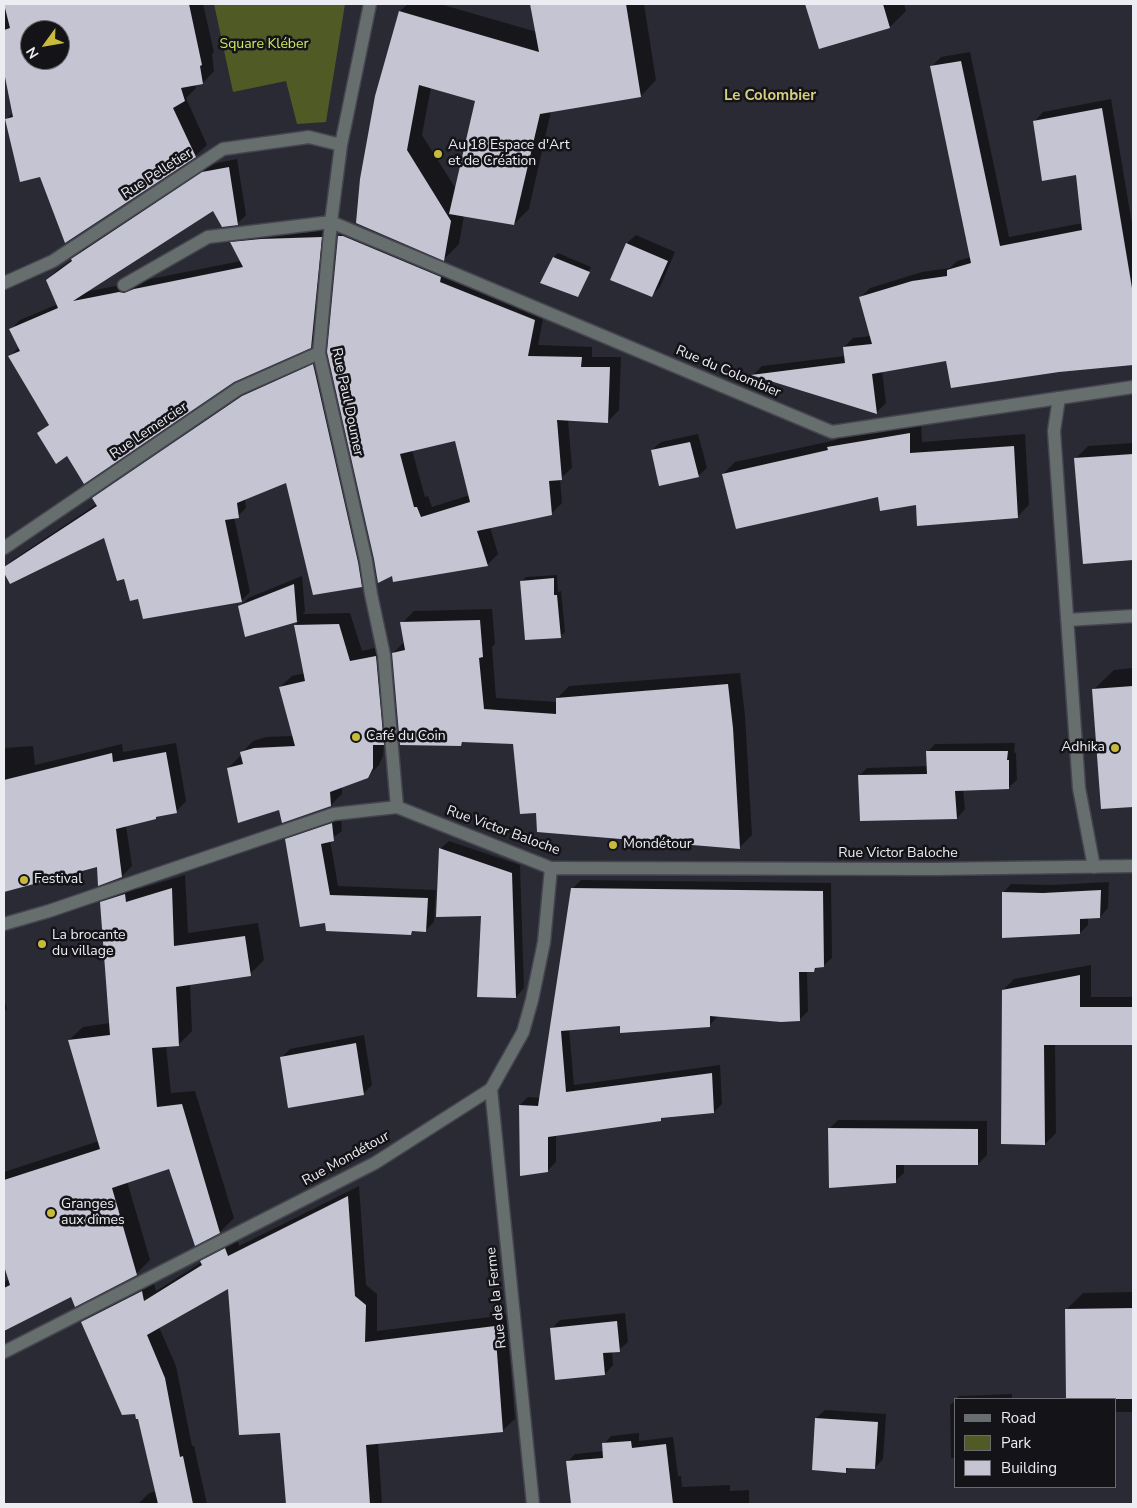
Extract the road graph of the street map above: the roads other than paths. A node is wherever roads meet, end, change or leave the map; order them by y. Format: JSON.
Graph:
{"nodes":[{"id":1,"x":370,"y":4,"type":"edge"},
{"id":2,"x":341,"y":145,"type":"junction"},
{"id":3,"x":331,"y":222,"type":"junction"},
{"id":4,"x":4,"y":283,"type":"edge"},
{"id":5,"x":124,"y":285,"type":"dead end"},
{"id":6,"x":319,"y":352,"type":"junction"},
{"id":7,"x":1133,"y":387,"type":"edge"},
{"id":8,"x":1059,"y":398,"type":"junction"},
{"id":9,"x":4,"y":548,"type":"edge"},
{"id":10,"x":1133,"y":616,"type":"edge"},
{"id":11,"x":1068,"y":620,"type":"junction"},
{"id":12,"x":397,"y":806,"type":"junction"},
{"id":13,"x":1133,"y":866,"type":"edge"},
{"id":14,"x":1094,"y":867,"type":"junction"},
{"id":15,"x":551,"y":868,"type":"junction"},
{"id":16,"x":4,"y":924,"type":"edge"},
{"id":17,"x":491,"y":1089,"type":"junction"},
{"id":18,"x":4,"y":1352,"type":"edge"},
{"id":19,"x":533,"y":1504,"type":"edge"}],
"edges":[{"from":1,"to":2,"type":"street","name":"Rue Paul Doumer"},
{"from":2,"to":3,"type":"street","name":"Rue Paul Doumer"},
{"from":2,"to":4,"type":"street","name":"Rue Pelletier"},
{"from":3,"to":5,"type":"street"},
{"from":3,"to":6,"type":"street","name":"Rue Paul Doumer"},
{"from":3,"to":8,"type":"street","name":"Rue du Colombier"},
{"from":6,"to":9,"type":"street","name":"Rue Lemercier"},
{"from":6,"to":12,"type":"street","name":"Rue Paul Doumer"},
{"from":7,"to":8,"type":"street","name":"Rue du Colombier"},
{"from":8,"to":11,"type":"street"},
{"from":10,"to":11,"type":"street"},
{"from":11,"to":14,"type":"street"},
{"from":12,"to":15,"type":"street","name":"Rue Victor Baloche"},
{"from":12,"to":16,"type":"street","name":"Rue Victor Baloche"},
{"from":13,"to":14,"type":"street","name":"Rue Victor Baloche"},
{"from":14,"to":15,"type":"street","name":"Rue Victor Baloche"},
{"from":15,"to":17,"type":"street","name":"Rue Mondétour"},
{"from":17,"to":18,"type":"street","name":"Rue Mondétour"},
{"from":17,"to":19,"type":"street","name":"Rue de la Ferme"}]}
